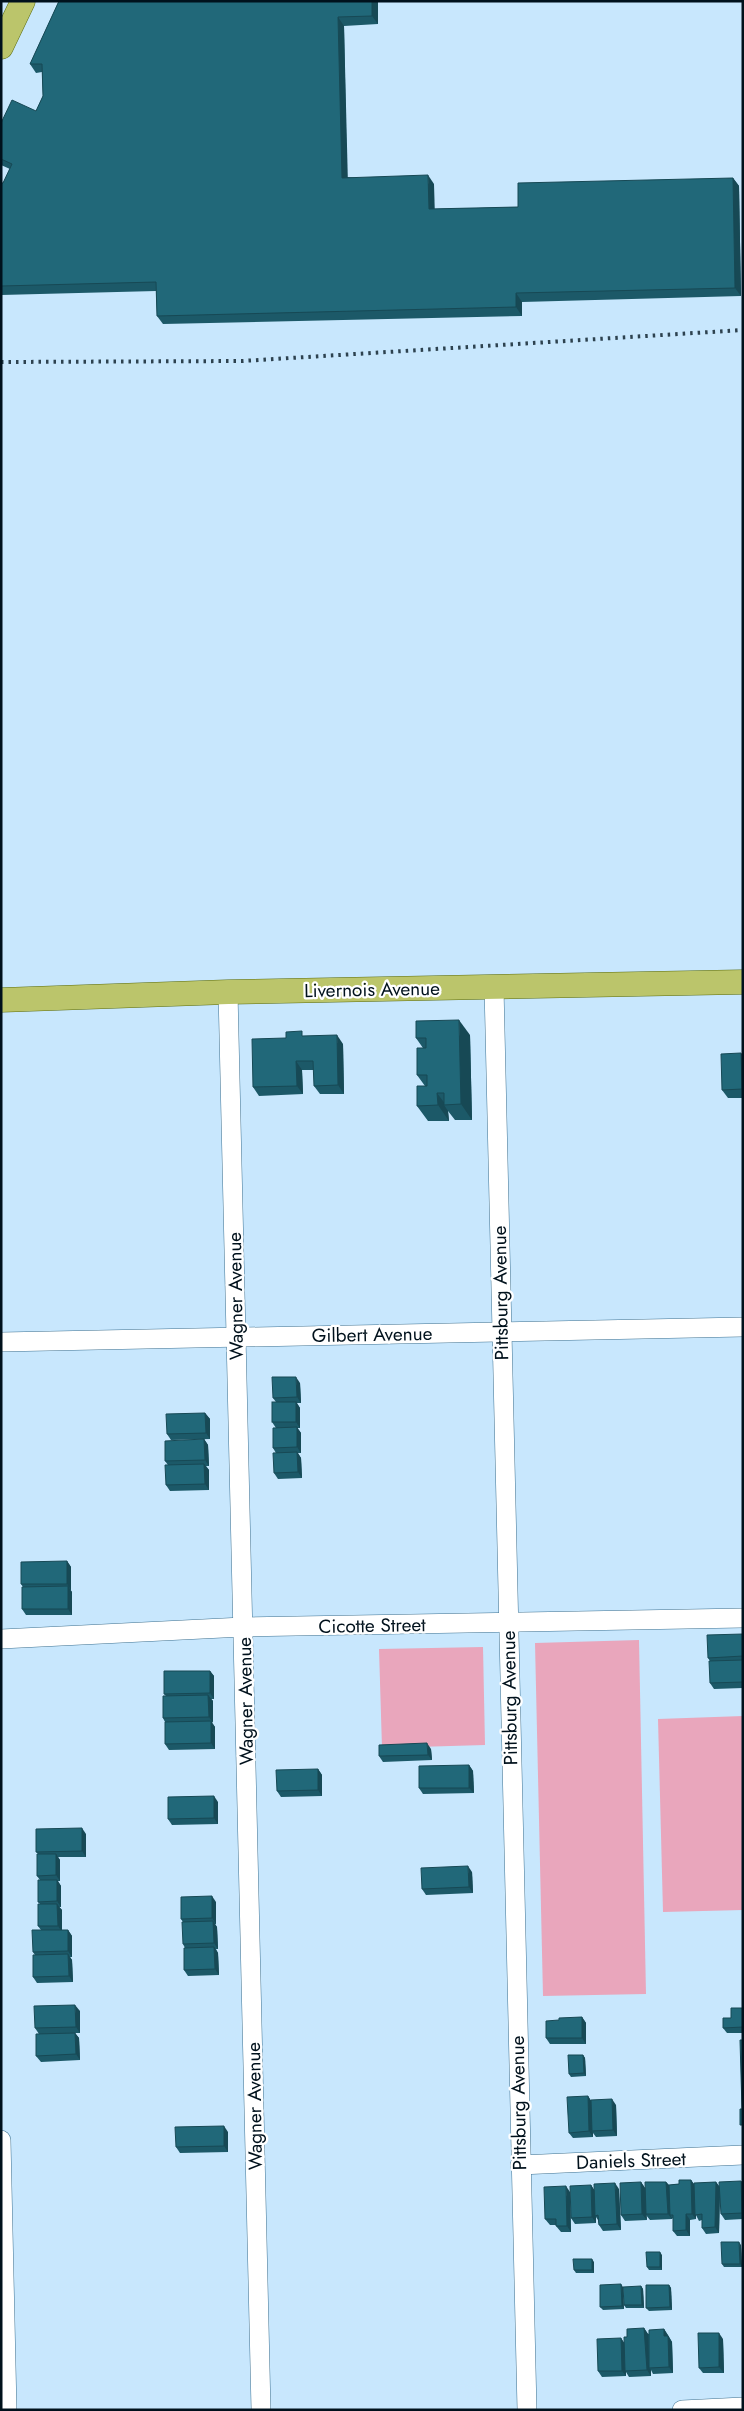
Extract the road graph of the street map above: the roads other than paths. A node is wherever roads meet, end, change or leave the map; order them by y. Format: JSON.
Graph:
{"nodes":[{"id":1,"x":23,"y":1,"type":"edge"},
{"id":2,"x":1,"y":47,"type":"edge"},
{"id":3,"x":743,"y":982,"type":"edge"},
{"id":4,"x":494,"y":987,"type":"junction"},
{"id":5,"x":228,"y":992,"type":"junction"},
{"id":6,"x":1,"y":1000,"type":"edge"},
{"id":7,"x":743,"y":1327,"type":"edge"},
{"id":8,"x":501,"y":1332,"type":"junction"},
{"id":9,"x":236,"y":1336,"type":"junction"},
{"id":10,"x":1,"y":1342,"type":"edge"},
{"id":11,"x":743,"y":1618,"type":"edge"},
{"id":12,"x":508,"y":1622,"type":"junction"},
{"id":13,"x":243,"y":1627,"type":"junction"},
{"id":14,"x":1,"y":1639,"type":"edge"},
{"id":15,"x":1,"y":2140,"type":"edge"},
{"id":16,"x":743,"y":2155,"type":"edge"},
{"id":17,"x":520,"y":2165,"type":"junction"},
{"id":18,"x":743,"y":2408,"type":"edge"},
{"id":19,"x":7,"y":2410,"type":"edge"},
{"id":20,"x":261,"y":2410,"type":"edge"},
{"id":21,"x":527,"y":2410,"type":"edge"},
{"id":22,"x":682,"y":2410,"type":"edge"}],
"edges":[{"from":1,"to":2,"type":"main road"},
{"from":3,"to":4,"type":"main road","name":"Livernois Avenue"},
{"from":4,"to":5,"type":"main road","name":"Livernois Avenue"},
{"from":4,"to":8,"type":"street","name":"Pittsburg Avenue"},
{"from":5,"to":6,"type":"main road","name":"Livernois Avenue"},
{"from":5,"to":9,"type":"street","name":"Wagner Avenue"},
{"from":7,"to":8,"type":"street","name":"Gilbert Avenue"},
{"from":8,"to":9,"type":"street","name":"Gilbert Avenue"},
{"from":8,"to":12,"type":"street","name":"Pittsburg Avenue"},
{"from":9,"to":10,"type":"street","name":"Gilbert Avenue"},
{"from":9,"to":13,"type":"street","name":"Wagner Avenue"},
{"from":11,"to":12,"type":"street","name":"Cicotte Street"},
{"from":12,"to":13,"type":"street","name":"Cicotte Street"},
{"from":12,"to":17,"type":"street","name":"Pittsburg Avenue"},
{"from":13,"to":14,"type":"street","name":"Cicotte Street"},
{"from":13,"to":20,"type":"street","name":"Wagner Avenue"},
{"from":15,"to":19,"type":"street"},
{"from":16,"to":17,"type":"street","name":"Daniels Street"},
{"from":17,"to":21,"type":"street","name":"Pittsburg Avenue"},
{"from":18,"to":22,"type":"street"}]}
